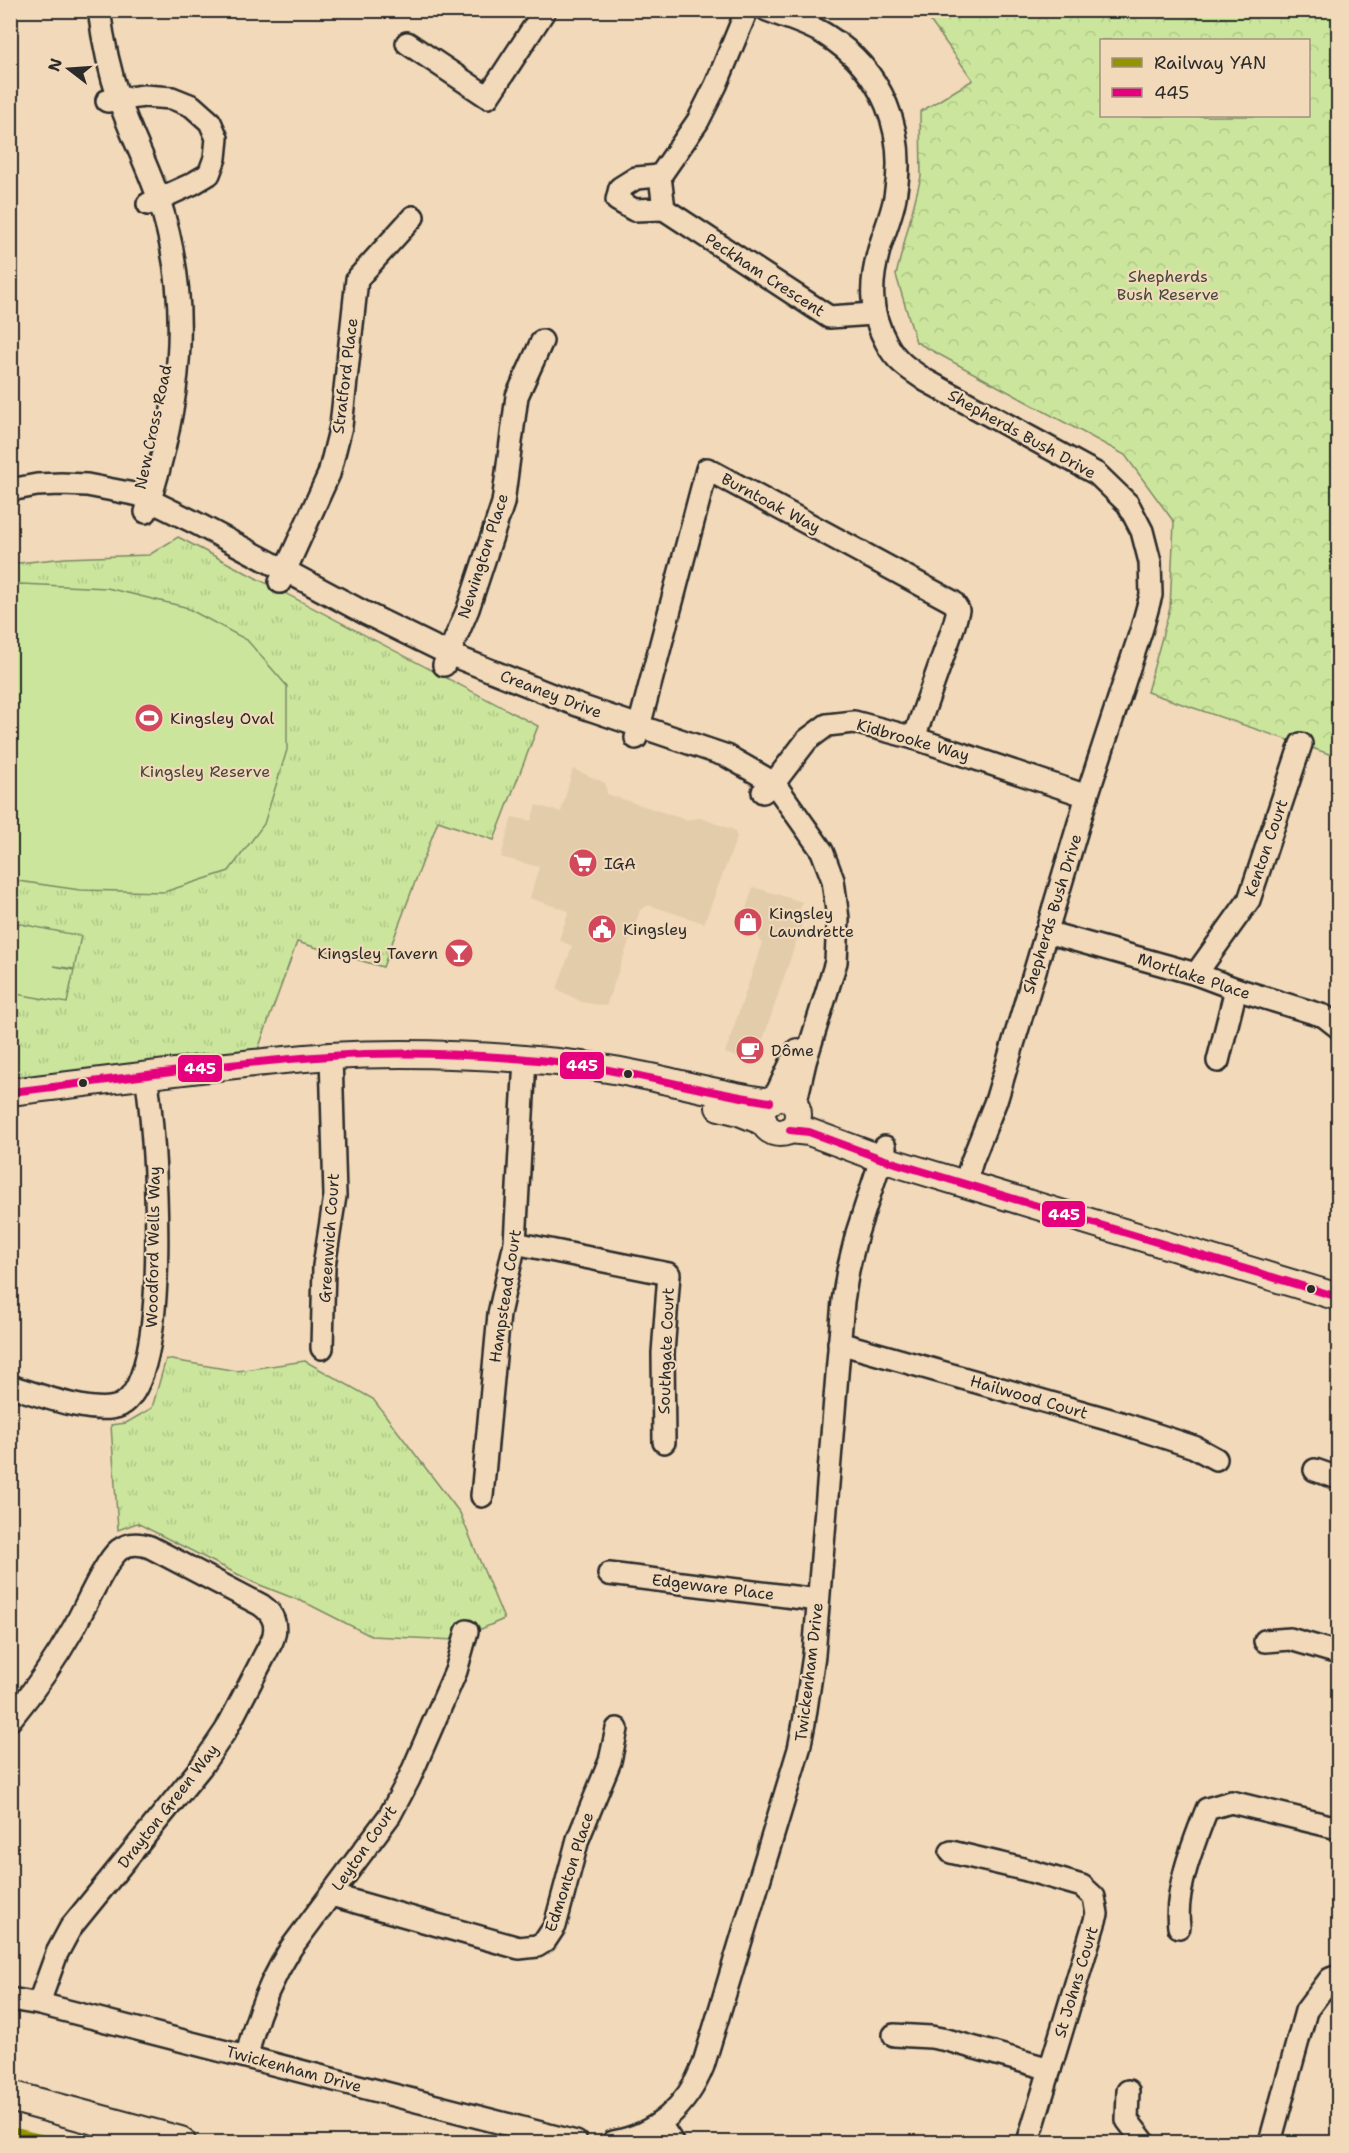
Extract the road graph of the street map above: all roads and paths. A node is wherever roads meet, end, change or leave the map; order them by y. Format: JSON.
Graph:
{"nodes":[{"id":1,"x":87,"y":10,"type":"edge"},
{"id":2,"x":99,"y":10,"type":"edge"},
{"id":3,"x":545,"y":10,"type":"edge"},
{"id":4,"x":747,"y":10,"type":"edge"},
{"id":5,"x":767,"y":10,"type":"edge"},
{"id":6,"x":407,"y":43,"type":"dead end"},
{"id":7,"x":113,"y":100,"type":"junction"},
{"id":8,"x":660,"y":176,"type":"junction"},
{"id":9,"x":153,"y":201,"type":"junction"},
{"id":10,"x":664,"y":209,"type":"junction"},
{"id":11,"x":413,"y":217,"type":"dead end"},
{"id":12,"x":874,"y":314,"type":"junction"},
{"id":13,"x":543,"y":341,"type":"dead end"},
{"id":14,"x":11,"y":494,"type":"edge"},
{"id":15,"x":143,"y":504,"type":"junction"},
{"id":16,"x":283,"y":577,"type":"junction"},
{"id":17,"x":446,"y":660,"type":"junction"},
{"id":18,"x":638,"y":733,"type":"junction"},
{"id":19,"x":914,"y":738,"type":"junction"},
{"id":20,"x":1301,"y":744,"type":"dead end"},
{"id":21,"x":768,"y":788,"type":"junction"},
{"id":22,"x":1087,"y":796,"type":"junction"},
{"id":23,"x":1046,"y":932,"type":"junction"},
{"id":24,"x":1196,"y":974,"type":"junction"},
{"id":25,"x":1236,"y":989,"type":"junction"},
{"id":26,"x":1338,"y":1028,"type":"edge"},
{"id":27,"x":1218,"y":1061,"type":"dead end"},
{"id":28,"x":331,"y":1062,"type":"junction"},
{"id":29,"x":525,"y":1066,"type":"junction"},
{"id":30,"x":147,"y":1082,"type":"junction"},
{"id":31,"x":10,"y":1092,"type":"edge"},
{"id":32,"x":10,"y":1104,"type":"edge"},
{"id":33,"x":782,"y":1111,"type":"junction"},
{"id":34,"x":884,"y":1153,"type":"junction"},
{"id":35,"x":972,"y":1180,"type":"junction"},
{"id":36,"x":515,"y":1243,"type":"junction"},
{"id":37,"x":1338,"y":1286,"type":"edge"},
{"id":38,"x":1338,"y":1297,"type":"edge"},
{"id":39,"x":839,"y":1342,"type":"junction"},
{"id":40,"x":322,"y":1348,"type":"dead end"},
{"id":41,"x":10,"y":1386,"type":"edge"},
{"id":42,"x":664,"y":1442,"type":"dead end"},
{"id":43,"x":1216,"y":1459,"type":"dead end"},
{"id":44,"x":1315,"y":1470,"type":"dead end"},
{"id":45,"x":1338,"y":1478,"type":"edge"},
{"id":46,"x":482,"y":1496,"type":"dead end"},
{"id":47,"x":609,"y":1574,"type":"dead end"},
{"id":48,"x":818,"y":1600,"type":"junction"},
{"id":49,"x":467,"y":1631,"type":"dead end"},
{"id":50,"x":1265,"y":1641,"type":"dead end"},
{"id":51,"x":1338,"y":1653,"type":"edge"},
{"id":52,"x":10,"y":1720,"type":"edge"},
{"id":53,"x":617,"y":1729,"type":"dead end"},
{"id":54,"x":1338,"y":1828,"type":"edge"},
{"id":55,"x":951,"y":1852,"type":"dead end"},
{"id":56,"x":331,"y":1894,"type":"junction"},
{"id":57,"x":1179,"y":1927,"type":"dead end"},
{"id":58,"x":1338,"y":1976,"type":"edge"},
{"id":59,"x":10,"y":1999,"type":"edge"},
{"id":60,"x":40,"y":2004,"type":"junction"},
{"id":61,"x":894,"y":2035,"type":"dead end"},
{"id":62,"x":247,"y":2056,"type":"junction"},
{"id":63,"x":1050,"y":2069,"type":"junction"},
{"id":64,"x":1128,"y":2091,"type":"dead end"},
{"id":65,"x":10,"y":2096,"type":"edge"},
{"id":66,"x":660,"y":2124,"type":"junction"},
{"id":67,"x":180,"y":2142,"type":"edge"},
{"id":68,"x":576,"y":2142,"type":"edge"},
{"id":69,"x":613,"y":2142,"type":"edge"},
{"id":70,"x":672,"y":2142,"type":"edge"},
{"id":71,"x":1028,"y":2142,"type":"edge"},
{"id":72,"x":1143,"y":2142,"type":"edge"},
{"id":73,"x":1270,"y":2142,"type":"edge"}],
"edges":[{"from":1,"to":7,"type":"street","name":"New Cross Road"},
{"from":2,"to":7,"type":"street","name":"New Cross Road"},
{"from":3,"to":6,"type":"street"},
{"from":4,"to":8,"type":"street"},
{"from":5,"to":12,"type":"street","name":"Shepherds Bush Drive"},
{"from":7,"to":9,"type":"street","name":"New Cross Road"},
{"from":7,"to":9,"type":"street"},
{"from":8,"to":10,"type":"street"},
{"from":8,"to":10,"type":"street"},
{"from":9,"to":15,"type":"street","name":"New Cross Road"},
{"from":10,"to":12,"type":"street","name":"Peckham Crescent"},
{"from":11,"to":16,"type":"street","name":"Stratford Place"},
{"from":12,"to":22,"type":"street","name":"Shepherds Bush Drive"},
{"from":13,"to":17,"type":"street","name":"Newington Place"},
{"from":14,"to":15,"type":"street","name":"Creaney Drive"},
{"from":15,"to":16,"type":"street","name":"Creaney Drive"},
{"from":16,"to":17,"type":"street","name":"Creaney Drive"},
{"from":17,"to":18,"type":"street","name":"Creaney Drive"},
{"from":18,"to":19,"type":"street","name":"Burntoak Way"},
{"from":18,"to":21,"type":"street","name":"Creaney Drive"},
{"from":19,"to":21,"type":"street","name":"Kidbrooke Way"},
{"from":19,"to":22,"type":"street","name":"Kidbrooke Way"},
{"from":20,"to":24,"type":"street","name":"Kenton Court"},
{"from":21,"to":33,"type":"street","name":"Creaney Drive"},
{"from":22,"to":23,"type":"street","name":"Shepherds Bush Drive"},
{"from":23,"to":24,"type":"street","name":"Mortlake Place"},
{"from":23,"to":35,"type":"street","name":"Shepherds Bush Drive"},
{"from":24,"to":25,"type":"street","name":"Mortlake Place"},
{"from":25,"to":26,"type":"street","name":"Mortlake Place"},
{"from":25,"to":27,"type":"street"},
{"from":28,"to":29,"type":"main road"},
{"from":28,"to":30,"type":"main road"},
{"from":28,"to":40,"type":"street","name":"Greenwich Court"},
{"from":29,"to":33,"type":"main road"},
{"from":29,"to":36,"type":"street","name":"Hampstead Court"},
{"from":30,"to":31,"type":"main road"},
{"from":30,"to":32,"type":"main road"},
{"from":30,"to":41,"type":"street","name":"Woodford Wells Way"},
{"from":33,"to":34,"type":"main road"},
{"from":34,"to":35,"type":"main road"},
{"from":34,"to":39,"type":"street","name":"Twickenham Drive"},
{"from":35,"to":37,"type":"main road"},
{"from":35,"to":38,"type":"main road"},
{"from":36,"to":42,"type":"street","name":"Southgate Court"},
{"from":36,"to":46,"type":"street","name":"Hampstead Court"},
{"from":39,"to":43,"type":"street","name":"Hailwood Court"},
{"from":39,"to":48,"type":"street","name":"Twickenham Drive"},
{"from":44,"to":45,"type":"street"},
{"from":47,"to":48,"type":"street","name":"Edgeware Place"},
{"from":48,"to":66,"type":"street","name":"Twickenham Drive"},
{"from":49,"to":56,"type":"street","name":"Leyton Court"},
{"from":50,"to":51,"type":"street"},
{"from":52,"to":60,"type":"street","name":"Drayton Green Way"},
{"from":53,"to":56,"type":"street","name":"Edmonton Place"},
{"from":54,"to":57,"type":"street"},
{"from":55,"to":63,"type":"street","name":"St Johns Court"},
{"from":56,"to":62,"type":"street","name":"Leyton Court"},
{"from":58,"to":73,"type":"street"},
{"from":59,"to":60,"type":"street","name":"Twickenham Drive"},
{"from":60,"to":62,"type":"street","name":"Twickenham Drive"},
{"from":61,"to":63,"type":"street"},
{"from":62,"to":68,"type":"street","name":"Twickenham Drive"},
{"from":63,"to":71,"type":"street","name":"St Johns Court"},
{"from":64,"to":72,"type":"street"},
{"from":65,"to":67,"type":"highway"},
{"from":66,"to":69,"type":"street","name":"Twickenham Drive"},
{"from":66,"to":70,"type":"street"}]}
